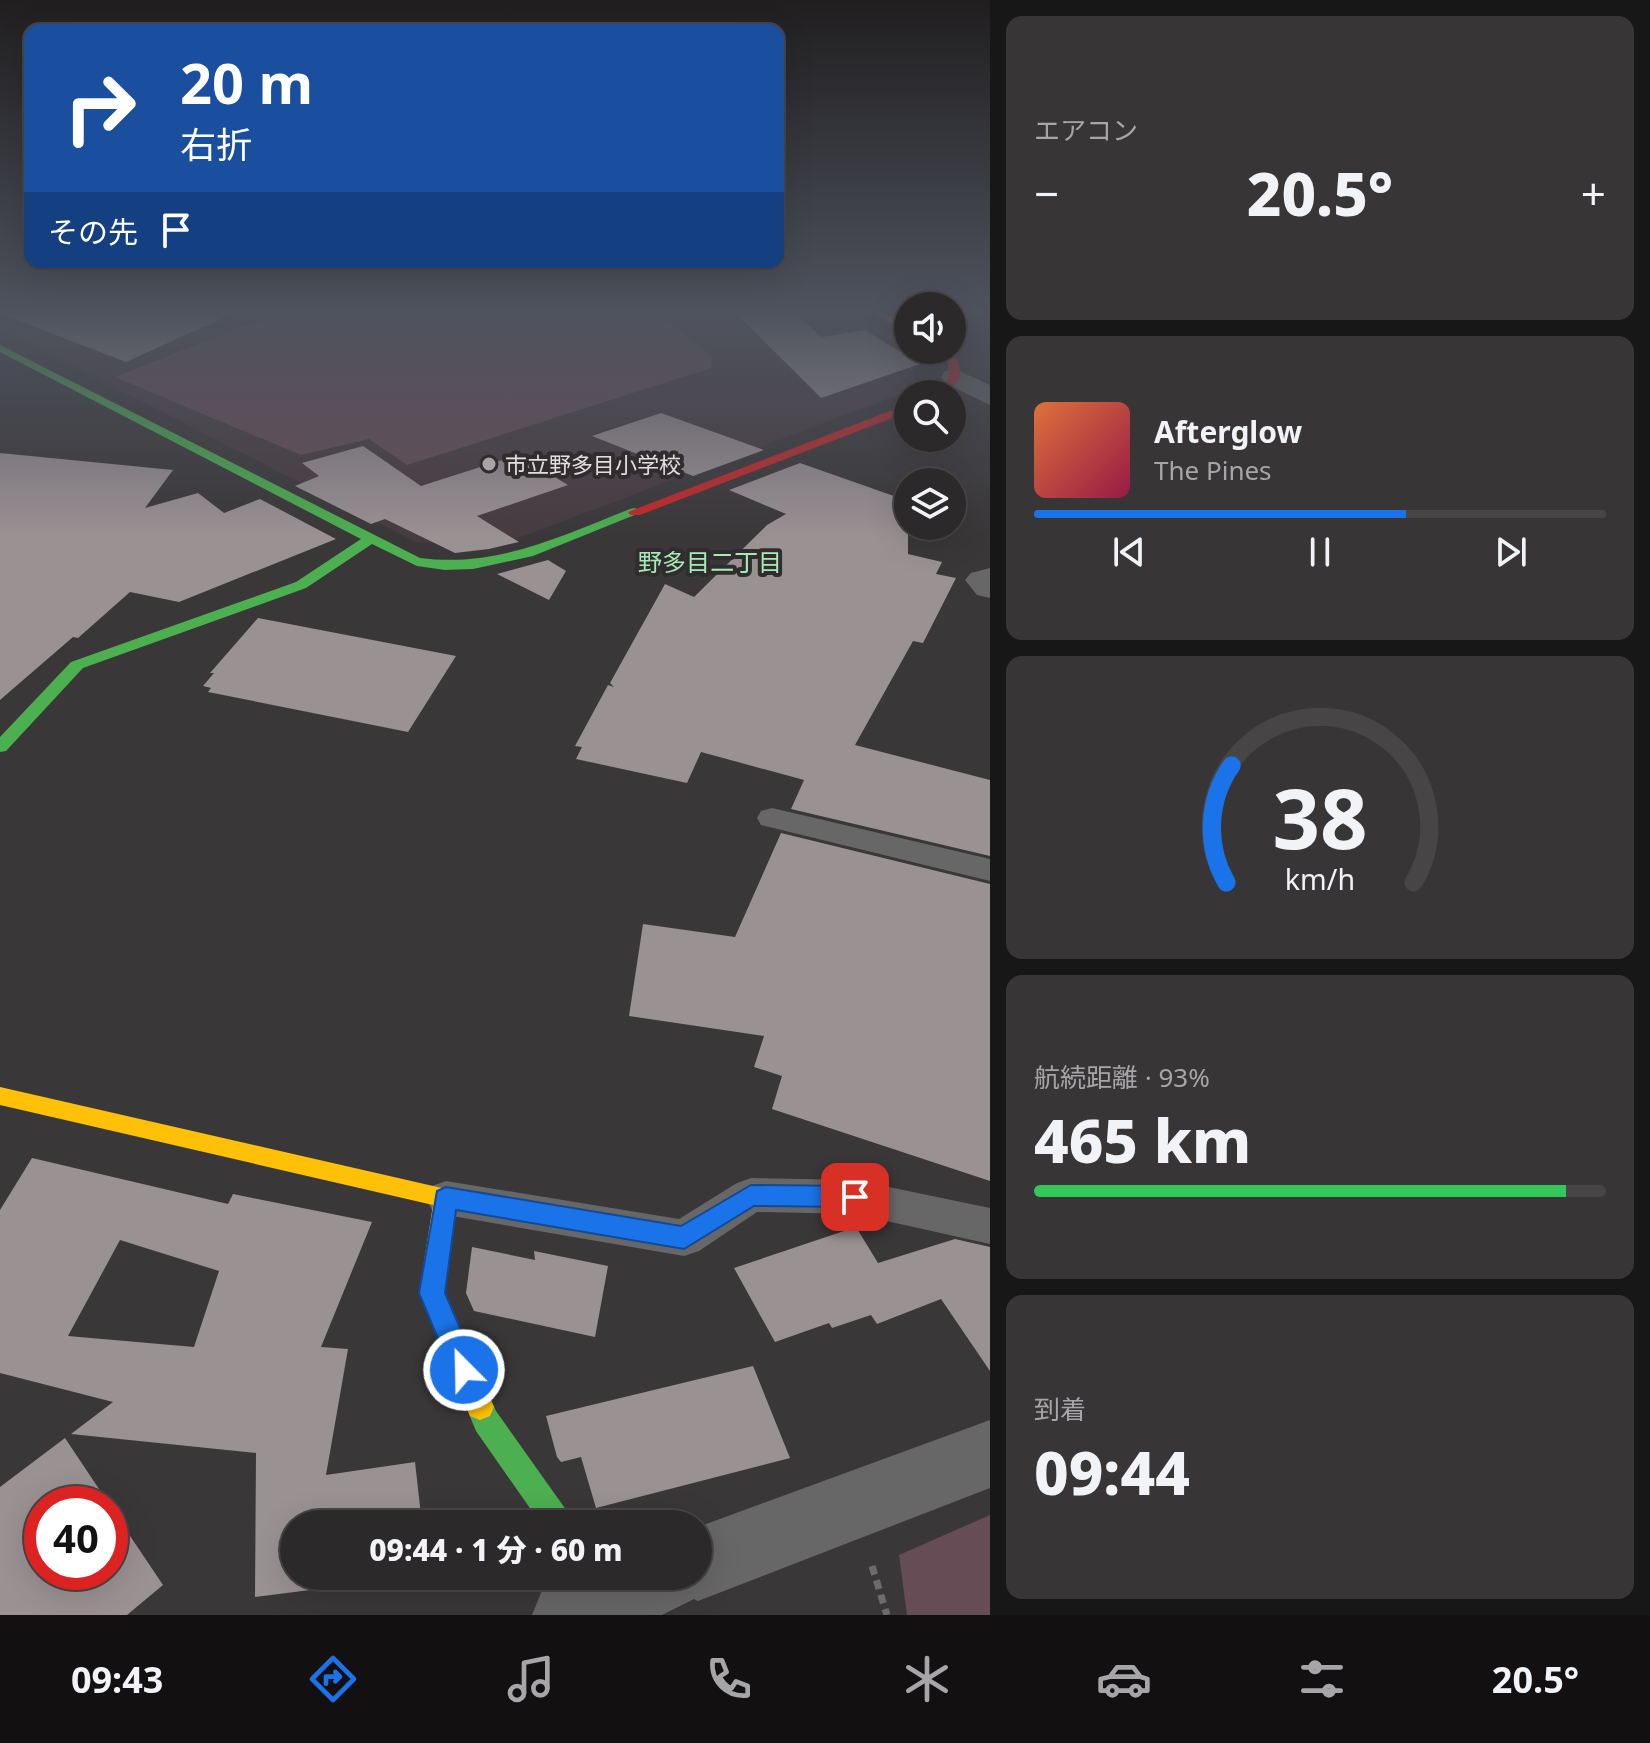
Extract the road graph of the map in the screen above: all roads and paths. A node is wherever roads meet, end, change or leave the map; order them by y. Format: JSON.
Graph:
{"nodes":[{"id":1,"x":76,"y":387,"type":"edge"},
{"id":2,"x":966,"y":391,"type":"edge"},
{"id":3,"x":990,"y":397,"type":"edge"},
{"id":4,"x":894,"y":413,"type":"edge"},
{"id":5,"x":369,"y":540,"type":"junction"},
{"id":6,"x":990,"y":579,"type":"edge"},
{"id":7,"x":990,"y":587,"type":"edge"},
{"id":8,"x":0,"y":747,"type":"edge"},
{"id":9,"x":772,"y":818,"type":"dead end"},
{"id":10,"x":990,"y":870,"type":"edge"},
{"id":11,"x":0,"y":1096,"type":"edge"},
{"id":12,"x":446,"y":1198,"type":"junction"},
{"id":13,"x":990,"y":1226,"type":"edge"},
{"id":14,"x":990,"y":1454,"type":"edge"},
{"id":15,"x":549,"y":1510,"type":"edge"},
{"id":16,"x":712,"y":1559,"type":"edge"}],
"edges":[{"from":1,"to":5,"type":"street"},
{"from":2,"to":3,"type":"street"},
{"from":4,"to":5,"type":"street"},
{"from":5,"to":8,"type":"street"},
{"from":6,"to":7,"type":"street"},
{"from":9,"to":10,"type":"lane"},
{"from":11,"to":12,"type":"street"},
{"from":12,"to":13,"type":"lane"},
{"from":12,"to":15,"type":"street"},
{"from":14,"to":16,"type":"street"}]}
